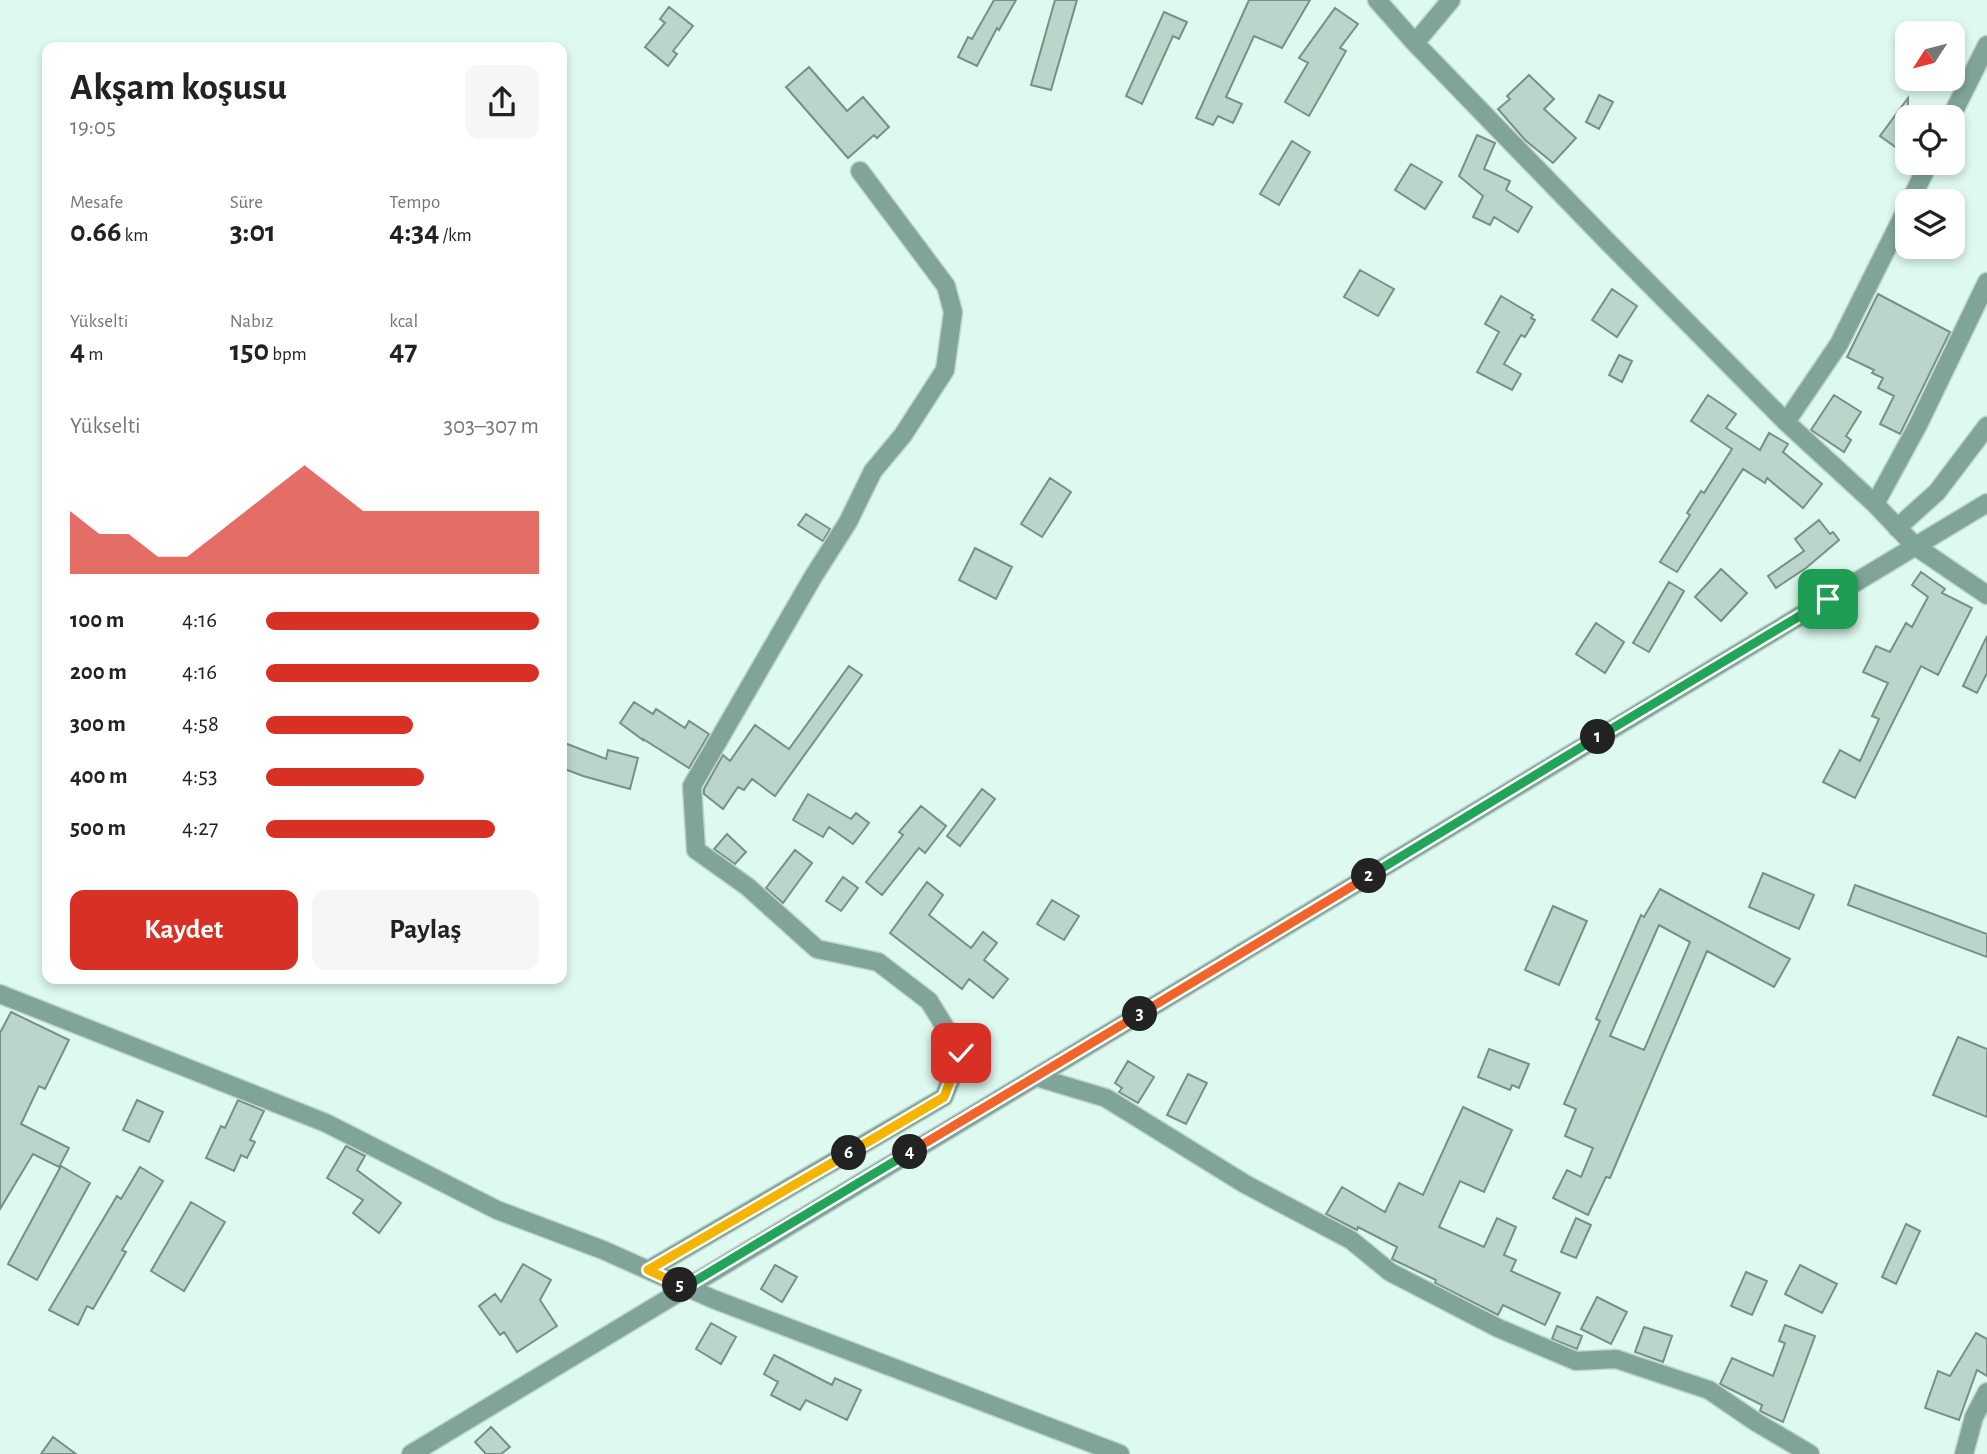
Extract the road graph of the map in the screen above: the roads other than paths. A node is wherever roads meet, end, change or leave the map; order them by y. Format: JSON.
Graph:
{"nodes":[{"id":1,"x":1377,"y":0,"type":"edge"},
{"id":2,"x":1451,"y":0,"type":"edge"},
{"id":3,"x":1415,"y":43,"type":"junction"},
{"id":4,"x":1987,"y":45,"type":"edge"},
{"id":5,"x":1957,"y":105,"type":"edge"},
{"id":6,"x":860,"y":171,"type":"dead end"},
{"id":7,"x":1895,"y":231,"type":"edge"},
{"id":8,"x":1987,"y":282,"type":"edge"},
{"id":9,"x":1786,"y":422,"type":"junction"},
{"id":10,"x":1987,"y":426,"type":"edge"},
{"id":11,"x":1987,"y":503,"type":"edge"},
{"id":12,"x":1875,"y":504,"type":"junction"},
{"id":13,"x":1898,"y":528,"type":"junction"},
{"id":14,"x":1916,"y":546,"type":"junction"},
{"id":15,"x":1987,"y":595,"type":"edge"},
{"id":16,"x":0,"y":994,"type":"edge"},
{"id":17,"x":1036,"y":1077,"type":"junction"},
{"id":18,"x":648,"y":1270,"type":"junction"},
{"id":19,"x":685,"y":1287,"type":"junction"},
{"id":20,"x":1987,"y":1392,"type":"edge"},
{"id":21,"x":411,"y":1454,"type":"edge"},
{"id":22,"x":1120,"y":1454,"type":"edge"},
{"id":23,"x":1810,"y":1454,"type":"edge"},
{"id":24,"x":1964,"y":1454,"type":"edge"}],
"edges":[{"from":1,"to":3,"type":"street"},
{"from":2,"to":3,"type":"street"},
{"from":3,"to":9,"type":"street"},
{"from":4,"to":5,"type":"street"},
{"from":6,"to":18,"type":"street"},
{"from":7,"to":9,"type":"street"},
{"from":8,"to":12,"type":"street"},
{"from":9,"to":12,"type":"street"},
{"from":10,"to":13,"type":"street"},
{"from":11,"to":14,"type":"street"},
{"from":12,"to":13,"type":"street"},
{"from":13,"to":14,"type":"street"},
{"from":14,"to":15,"type":"street"},
{"from":14,"to":17,"type":"street"},
{"from":16,"to":18,"type":"street"},
{"from":17,"to":19,"type":"street"},
{"from":17,"to":23,"type":"street"},
{"from":18,"to":19,"type":"street"},
{"from":19,"to":21,"type":"street"},
{"from":19,"to":22,"type":"street"},
{"from":20,"to":24,"type":"street"}]}
